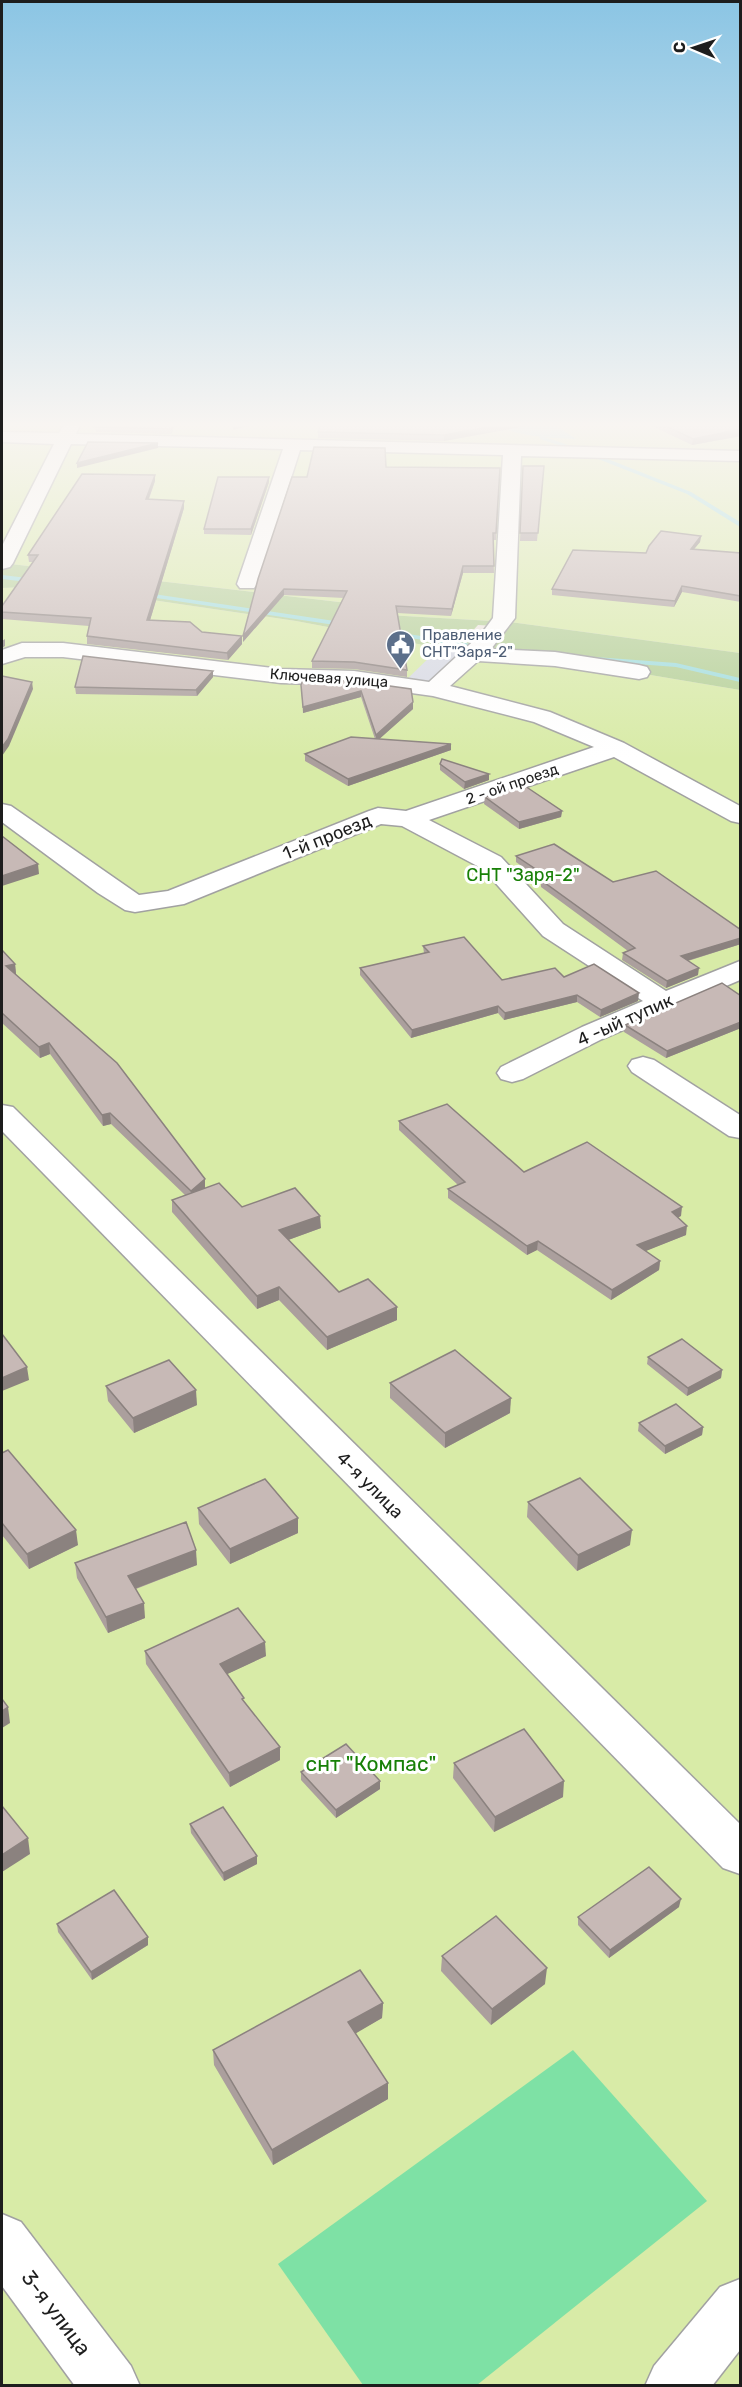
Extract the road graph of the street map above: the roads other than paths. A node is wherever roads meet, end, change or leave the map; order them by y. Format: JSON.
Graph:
{"nodes":[{"id":1,"x":16,"y":536,"type":"edge"},
{"id":2,"x":263,"y":536,"type":"edge"},
{"id":3,"x":509,"y":536,"type":"edge"},
{"id":4,"x":3,"y":563,"type":"edge"},
{"id":5,"x":247,"y":584,"type":"dead end"},
{"id":6,"x":476,"y":650,"type":"junction"},
{"id":7,"x":2,"y":658,"type":"edge"},
{"id":8,"x":639,"y":672,"type":"dead end"},
{"id":9,"x":434,"y":688,"type":"junction"},
{"id":10,"x":616,"y":748,"type":"junction"},
{"id":11,"x":2,"y":811,"type":"edge"},
{"id":12,"x":741,"y":816,"type":"edge"},
{"id":13,"x":408,"y":819,"type":"junction"},
{"id":14,"x":741,"y":970,"type":"edge"},
{"id":15,"x":664,"y":1002,"type":"junction"},
{"id":16,"x":643,"y":1066,"type":"dead end"},
{"id":17,"x":512,"y":1073,"type":"dead end"},
{"id":18,"x":2,"y":1114,"type":"edge"},
{"id":19,"x":741,"y":1129,"type":"edge"},
{"id":20,"x":741,"y":1854,"type":"edge"},
{"id":21,"x":2,"y":2241,"type":"edge"},
{"id":22,"x":741,"y":2307,"type":"edge"},
{"id":23,"x":111,"y":2385,"type":"edge"},
{"id":24,"x":674,"y":2385,"type":"edge"}],
"edges":[{"from":1,"to":4,"type":"street"},
{"from":2,"to":5,"type":"street"},
{"from":3,"to":6,"type":"street"},
{"from":6,"to":8,"type":"street"},
{"from":6,"to":9,"type":"street"},
{"from":7,"to":9,"type":"street","name":"Ключевая улица"},
{"from":9,"to":10,"type":"street","name":"Ключевая улица"},
{"from":10,"to":12,"type":"street","name":"Ключевая улица"},
{"from":10,"to":13,"type":"street","name":"2 - ой проезд"},
{"from":11,"to":13,"type":"street","name":"1-й проезд"},
{"from":13,"to":15,"type":"street","name":"1-й проезд"},
{"from":14,"to":15,"type":"street","name":"4 -ый тупик"},
{"from":15,"to":17,"type":"street","name":"4 -ый тупик"},
{"from":16,"to":19,"type":"street"},
{"from":18,"to":20,"type":"street","name":"4-я улица"},
{"from":21,"to":23,"type":"street","name":"3-я улица"},
{"from":22,"to":24,"type":"street"}]}
